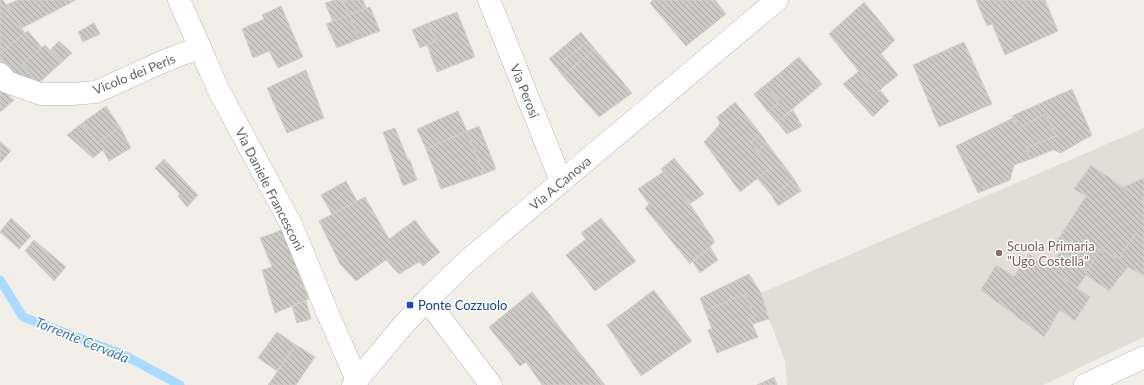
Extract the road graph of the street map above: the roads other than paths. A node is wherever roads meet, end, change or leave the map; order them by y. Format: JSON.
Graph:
{"nodes":[{"id":1,"x":179,"y":0,"type":"edge"},
{"id":2,"x":489,"y":0,"type":"edge"},
{"id":3,"x":777,"y":0,"type":"edge"},
{"id":4,"x":758,"y":7,"type":"edge"},
{"id":5,"x":200,"y":47,"type":"junction"},
{"id":6,"x":0,"y":74,"type":"edge"},
{"id":7,"x":561,"y":181,"type":"junction"},
{"id":8,"x":427,"y":300,"type":"junction"},
{"id":9,"x":1144,"y":357,"type":"edge"},
{"id":10,"x":355,"y":382,"type":"edge"},
{"id":11,"x":491,"y":385,"type":"edge"},
{"id":12,"x":1085,"y":385,"type":"edge"}],
"edges":[{"from":1,"to":5,"type":"street","name":"Via Daniele Francesconi"},
{"from":2,"to":7,"type":"street","name":"Via Perosi"},
{"from":3,"to":4,"type":"street","name":"Via A.Canova"},
{"from":4,"to":7,"type":"street","name":"Via A.Canova"},
{"from":5,"to":6,"type":"street","name":"Vicolo dei Peris"},
{"from":5,"to":10,"type":"street","name":"Via Daniele Francesconi"},
{"from":7,"to":8,"type":"street","name":"Via A.Canova"},
{"from":8,"to":10,"type":"street","name":"Via A.Canova"},
{"from":8,"to":11,"type":"street"},
{"from":9,"to":12,"type":"street"}]}
